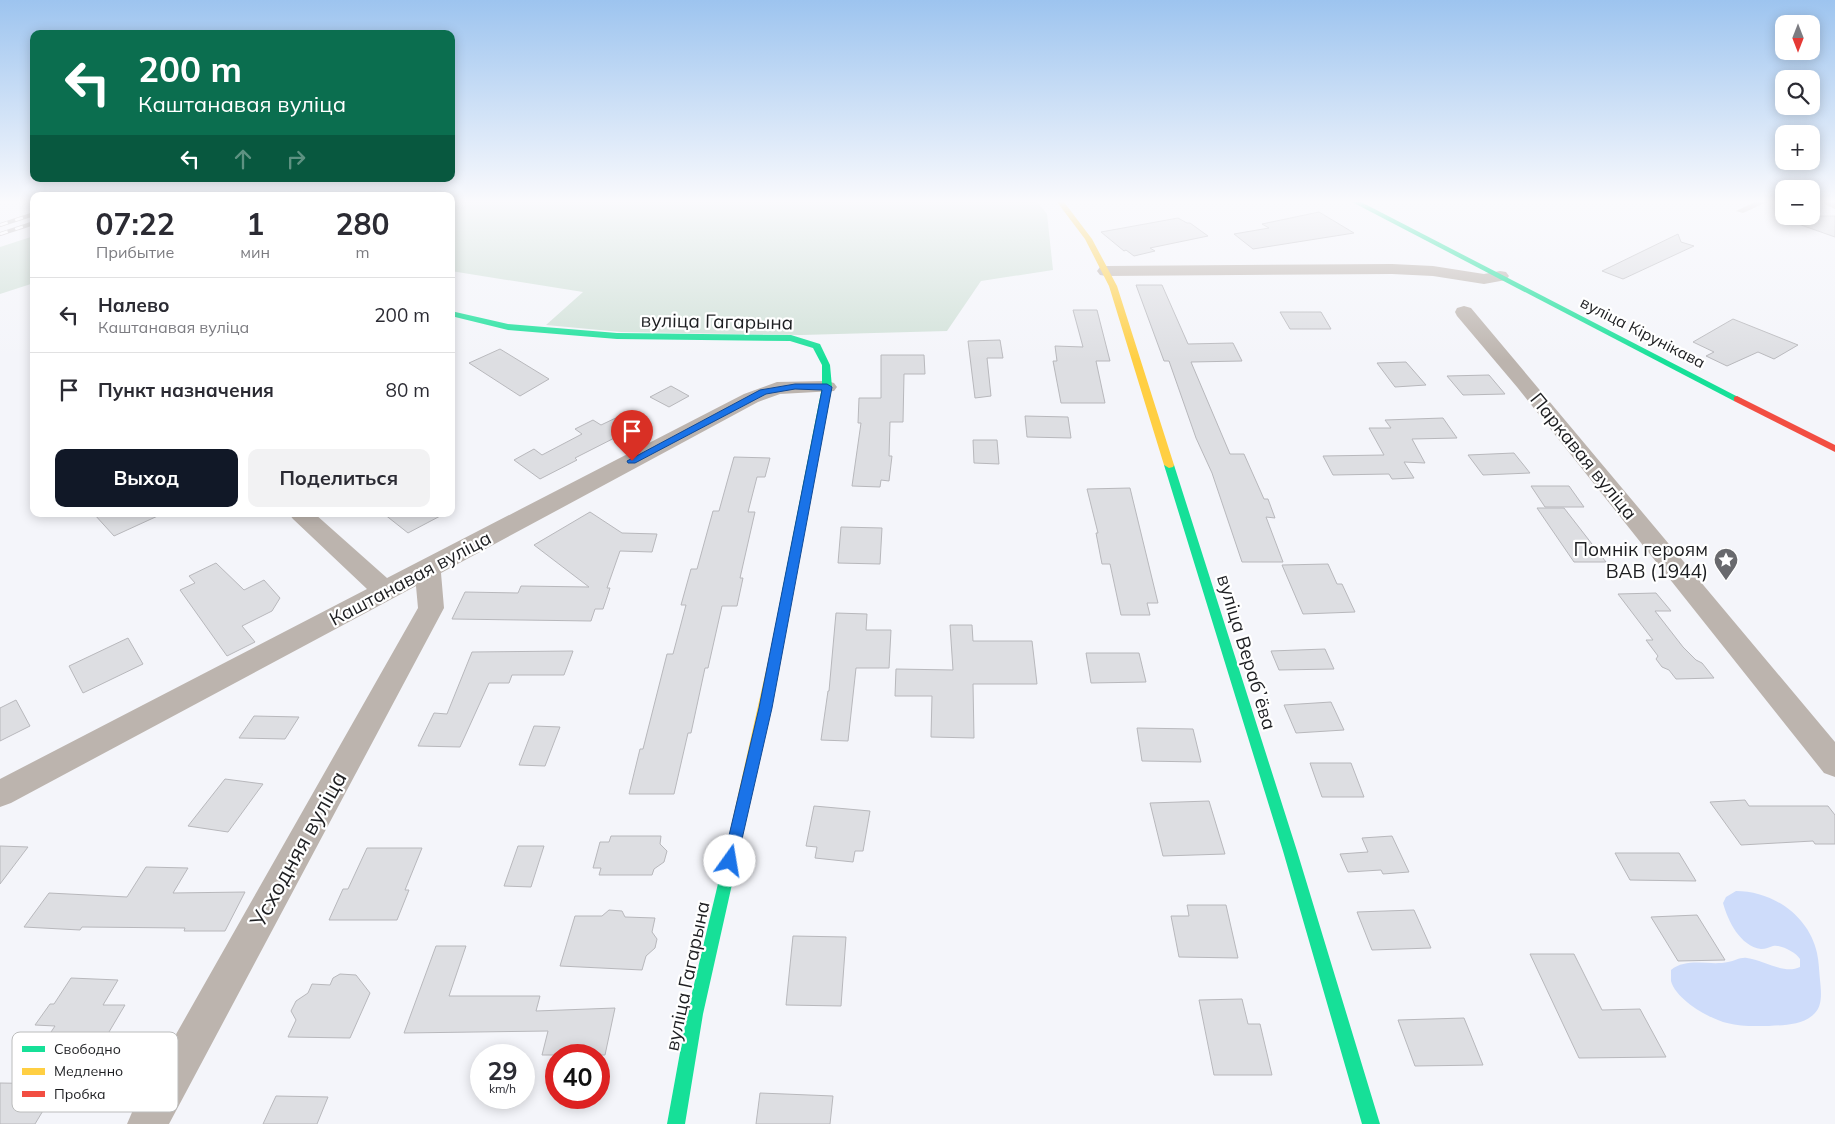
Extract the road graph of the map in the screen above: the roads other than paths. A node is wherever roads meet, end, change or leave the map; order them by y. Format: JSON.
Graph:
{"nodes":[{"id":1,"x":1097,"y":254,"type":"edge"},
{"id":2,"x":1458,"y":254,"type":"edge"},
{"id":3,"x":1106,"y":271,"type":"junction"},
{"id":4,"x":1500,"y":276,"type":"junction"},
{"id":5,"x":1464,"y":312,"type":"dead end"},
{"id":6,"x":455,"y":314,"type":"edge"},
{"id":7,"x":827,"y":387,"type":"junction"},
{"id":8,"x":1835,"y":448,"type":"edge"},
{"id":9,"x":304,"y":517,"type":"edge"},
{"id":10,"x":428,"y":570,"type":"junction"},
{"id":11,"x":385,"y":591,"type":"junction"},
{"id":12,"x":1835,"y":764,"type":"edge"},
{"id":13,"x":0,"y":794,"type":"edge"},
{"id":14,"x":178,"y":1068,"type":"edge"},
{"id":15,"x":154,"y":1112,"type":"edge"},
{"id":16,"x":147,"y":1124,"type":"edge"},
{"id":17,"x":676,"y":1124,"type":"edge"},
{"id":18,"x":1371,"y":1124,"type":"edge"}],
"edges":[{"from":1,"to":3,"type":"street","name":"вуліца Верабʼёва"},
{"from":2,"to":4,"type":"street","name":"вуліца Кірунікава"},
{"from":3,"to":4,"type":"street"},
{"from":3,"to":18,"type":"street","name":"вуліца Верабʼёва"},
{"from":4,"to":8,"type":"street","name":"вуліца Кірунікава"},
{"from":5,"to":12,"type":"street","name":"Паркавая вуліца"},
{"from":6,"to":7,"type":"street","name":"вуліца Гагарына"},
{"from":7,"to":10,"type":"street","name":"Каштанавая вуліца"},
{"from":7,"to":17,"type":"street","name":"вуліца Гагарына"},
{"from":9,"to":11,"type":"street"},
{"from":10,"to":11,"type":"street","name":"Каштанавая вуліца"},
{"from":10,"to":14,"type":"street","name":"Усходняя вуліца"},
{"from":11,"to":13,"type":"street","name":"Каштанавая вуліца"},
{"from":15,"to":16,"type":"street","name":"Усходняя вуліца"}]}
